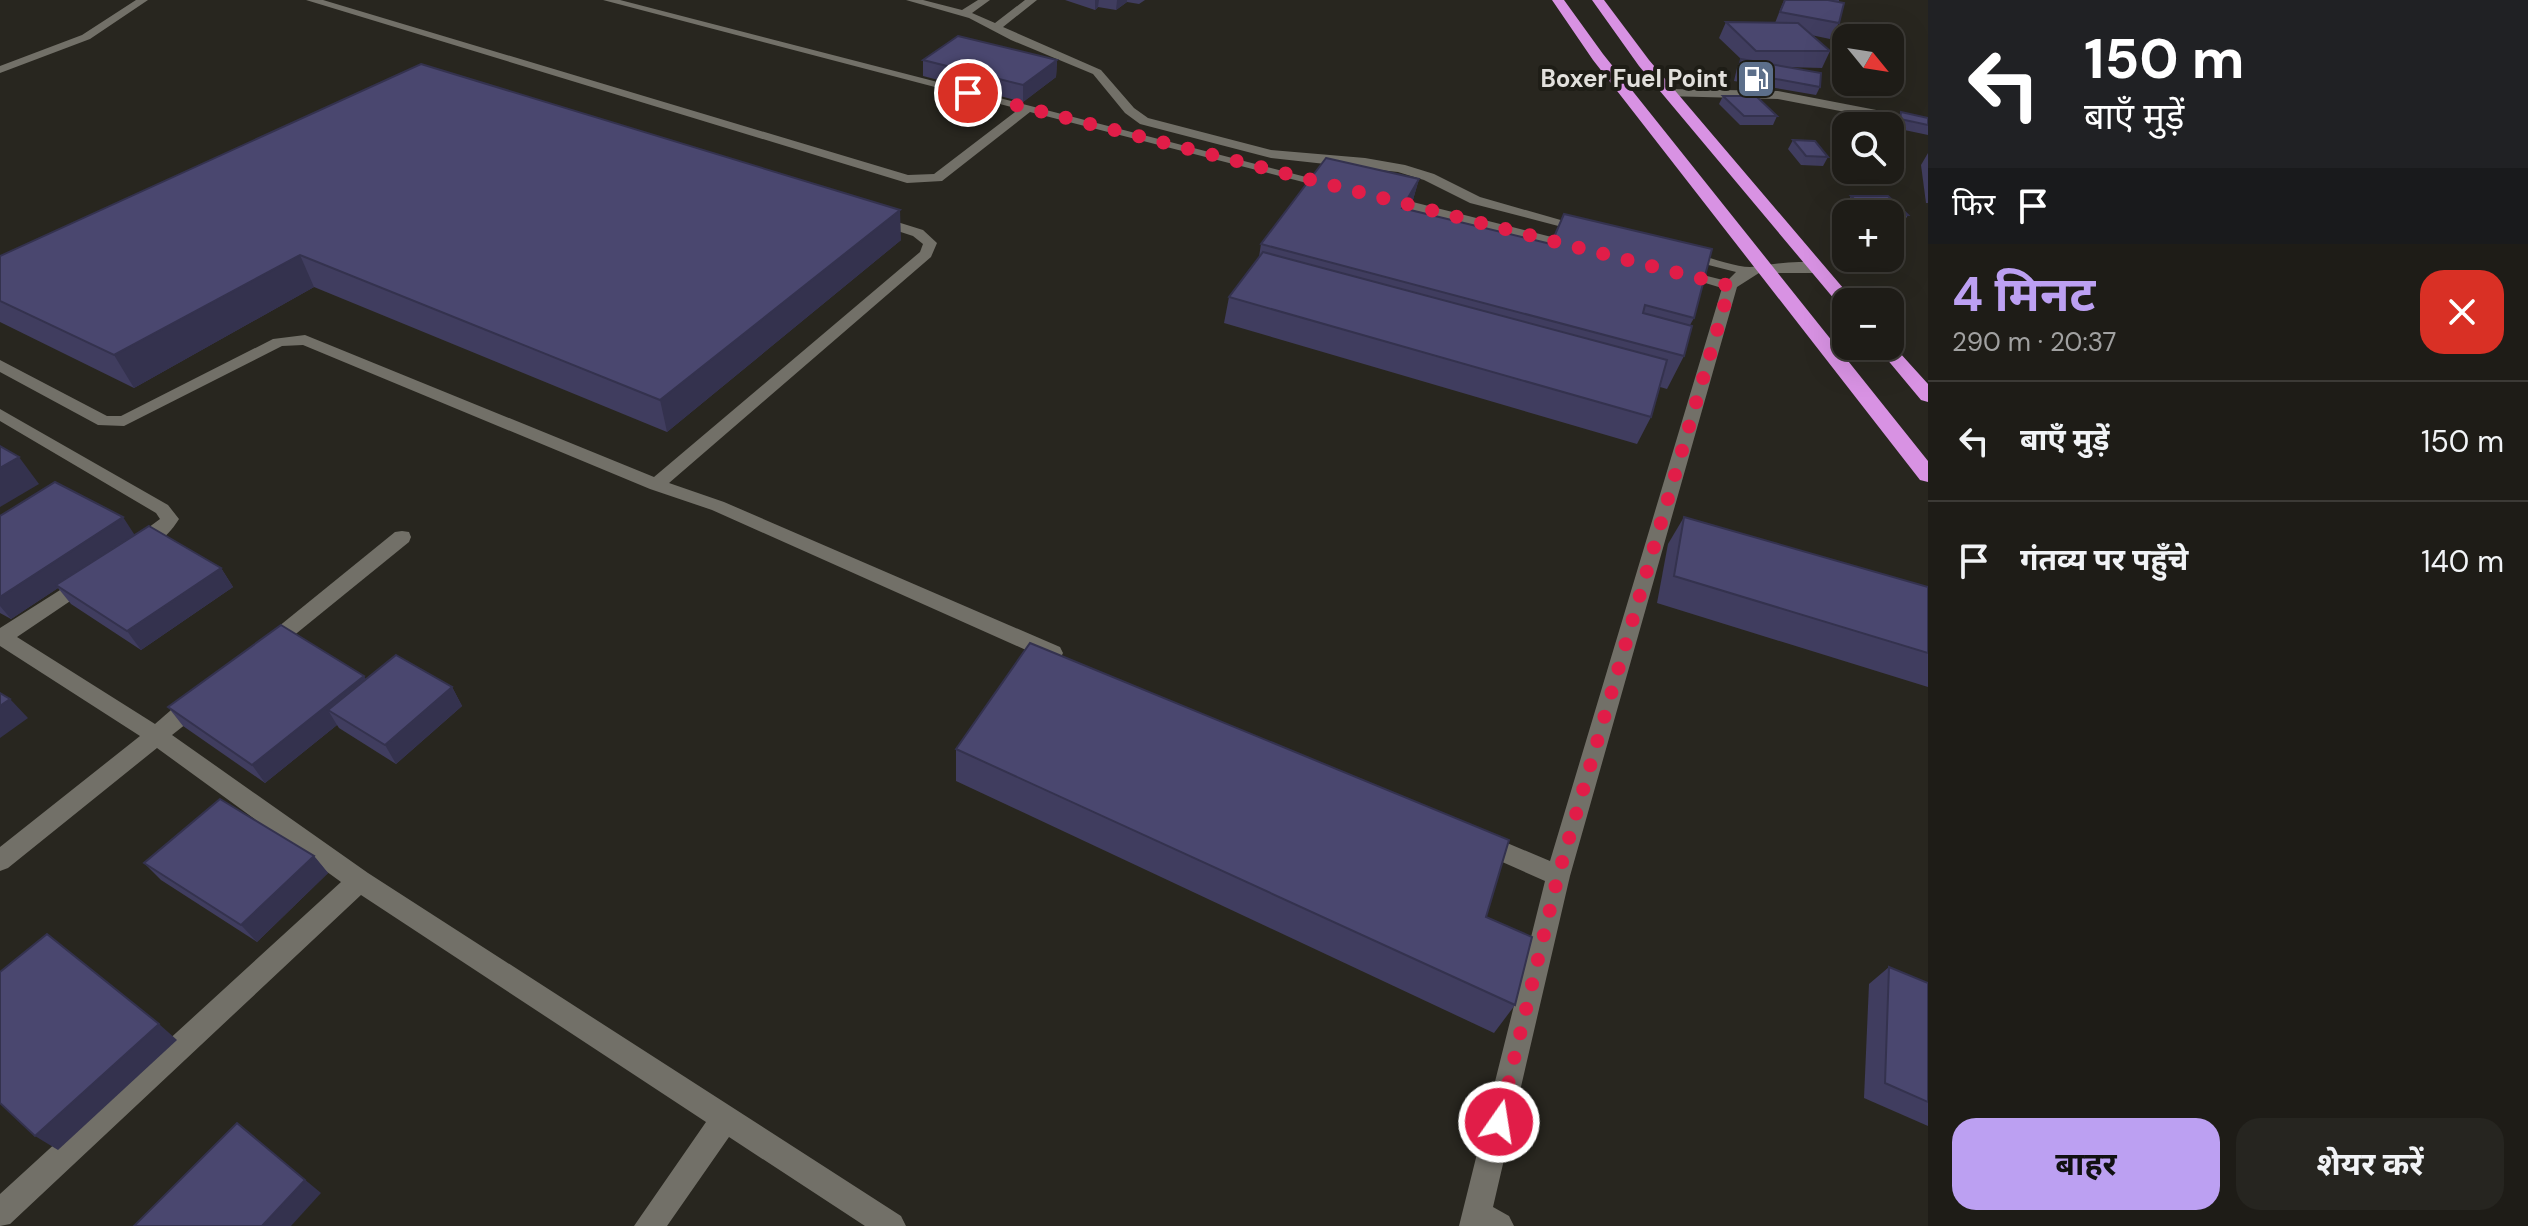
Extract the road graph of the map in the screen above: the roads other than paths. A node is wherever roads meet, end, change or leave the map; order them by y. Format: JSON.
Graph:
{"nodes":[{"id":1,"x":143,"y":0,"type":"edge"},
{"id":2,"x":311,"y":0,"type":"edge"},
{"id":3,"x":608,"y":0,"type":"edge"},
{"id":4,"x":911,"y":0,"type":"edge"},
{"id":5,"x":985,"y":0,"type":"edge"},
{"id":6,"x":1032,"y":0,"type":"edge"},
{"id":7,"x":1558,"y":0,"type":"edge"},
{"id":8,"x":1598,"y":0,"type":"edge"},
{"id":9,"x":964,"y":13,"type":"junction"},
{"id":10,"x":996,"y":27,"type":"junction"},
{"id":11,"x":1629,"y":69,"type":"junction"},
{"id":12,"x":0,"y":70,"type":"edge"},
{"id":13,"x":1669,"y":93,"type":"junction"},
{"id":14,"x":1028,"y":108,"type":"junction"},
{"id":15,"x":1928,"y":124,"type":"edge"},
{"id":16,"x":1349,"y":189,"type":"edge"},
{"id":17,"x":1364,"y":193,"type":"edge"},
{"id":18,"x":858,"y":214,"type":"edge"},
{"id":19,"x":1594,"y":231,"type":"edge"},
{"id":20,"x":1593,"y":251,"type":"edge"},
{"id":21,"x":1671,"y":251,"type":"edge"},
{"id":22,"x":1818,"y":269,"type":"junction"},
{"id":23,"x":1757,"y":270,"type":"junction"},
{"id":24,"x":1669,"y":271,"type":"edge"},
{"id":25,"x":1730,"y":286,"type":"junction"},
{"id":26,"x":1834,"y":288,"type":"edge"},
{"id":27,"x":1897,"y":360,"type":"edge"},
{"id":28,"x":0,"y":365,"type":"edge"},
{"id":29,"x":1928,"y":396,"type":"edge"},
{"id":30,"x":0,"y":414,"type":"edge"},
{"id":31,"x":1928,"y":475,"type":"edge"},
{"id":32,"x":656,"y":485,"type":"junction"},
{"id":33,"x":402,"y":537,"type":"dead end"},
{"id":34,"x":0,"y":638,"type":"edge"},
{"id":35,"x":255,"y":656,"type":"edge"},
{"id":36,"x":1066,"y":659,"type":"edge"},
{"id":37,"x":218,"y":686,"type":"edge"},
{"id":38,"x":157,"y":736,"type":"junction"},
{"id":39,"x":1456,"y":831,"type":"edge"},
{"id":40,"x":0,"y":861,"type":"edge"},
{"id":41,"x":1558,"y":876,"type":"junction"},
{"id":42,"x":359,"y":881,"type":"junction"},
{"id":43,"x":726,"y":1117,"type":"junction"},
{"id":44,"x":0,"y":1214,"type":"edge"},
{"id":45,"x":1484,"y":1222,"type":"edge"},
{"id":46,"x":649,"y":1226,"type":"edge"},
{"id":47,"x":891,"y":1226,"type":"edge"}],
"edges":[{"from":1,"to":12,"type":"lane"},
{"from":2,"to":14,"type":"lane"},
{"from":3,"to":14,"type":"lane"},
{"from":4,"to":9,"type":"lane"},
{"from":5,"to":9,"type":"lane"},
{"from":6,"to":10,"type":"lane"},
{"from":7,"to":11,"type":"highway"},
{"from":8,"to":11,"type":"highway"},
{"from":9,"to":10,"type":"lane"},
{"from":10,"to":19,"type":"lane"},
{"from":11,"to":13,"type":"highway"},
{"from":11,"to":23,"type":"highway"},
{"from":13,"to":15,"type":"lane"},
{"from":13,"to":22,"type":"highway"},
{"from":14,"to":16,"type":"lane"},
{"from":17,"to":20,"type":"lane"},
{"from":18,"to":32,"type":"lane"},
{"from":21,"to":23,"type":"lane"},
{"from":22,"to":23,"type":"lane"},
{"from":22,"to":26,"type":"highway"},
{"from":23,"to":25,"type":"lane"},
{"from":23,"to":31,"type":"highway"},
{"from":24,"to":25,"type":"lane"},
{"from":25,"to":41,"type":"lane"},
{"from":27,"to":29,"type":"highway"},
{"from":28,"to":32,"type":"lane"},
{"from":30,"to":34,"type":"lane"},
{"from":32,"to":36,"type":"lane"},
{"from":33,"to":35,"type":"lane"},
{"from":34,"to":38,"type":"lane"},
{"from":37,"to":38,"type":"lane"},
{"from":38,"to":40,"type":"lane"},
{"from":38,"to":42,"type":"lane"},
{"from":39,"to":41,"type":"lane"},
{"from":41,"to":45,"type":"lane"},
{"from":42,"to":43,"type":"lane"},
{"from":42,"to":44,"type":"lane"},
{"from":43,"to":46,"type":"lane"},
{"from":43,"to":47,"type":"lane"}]}
